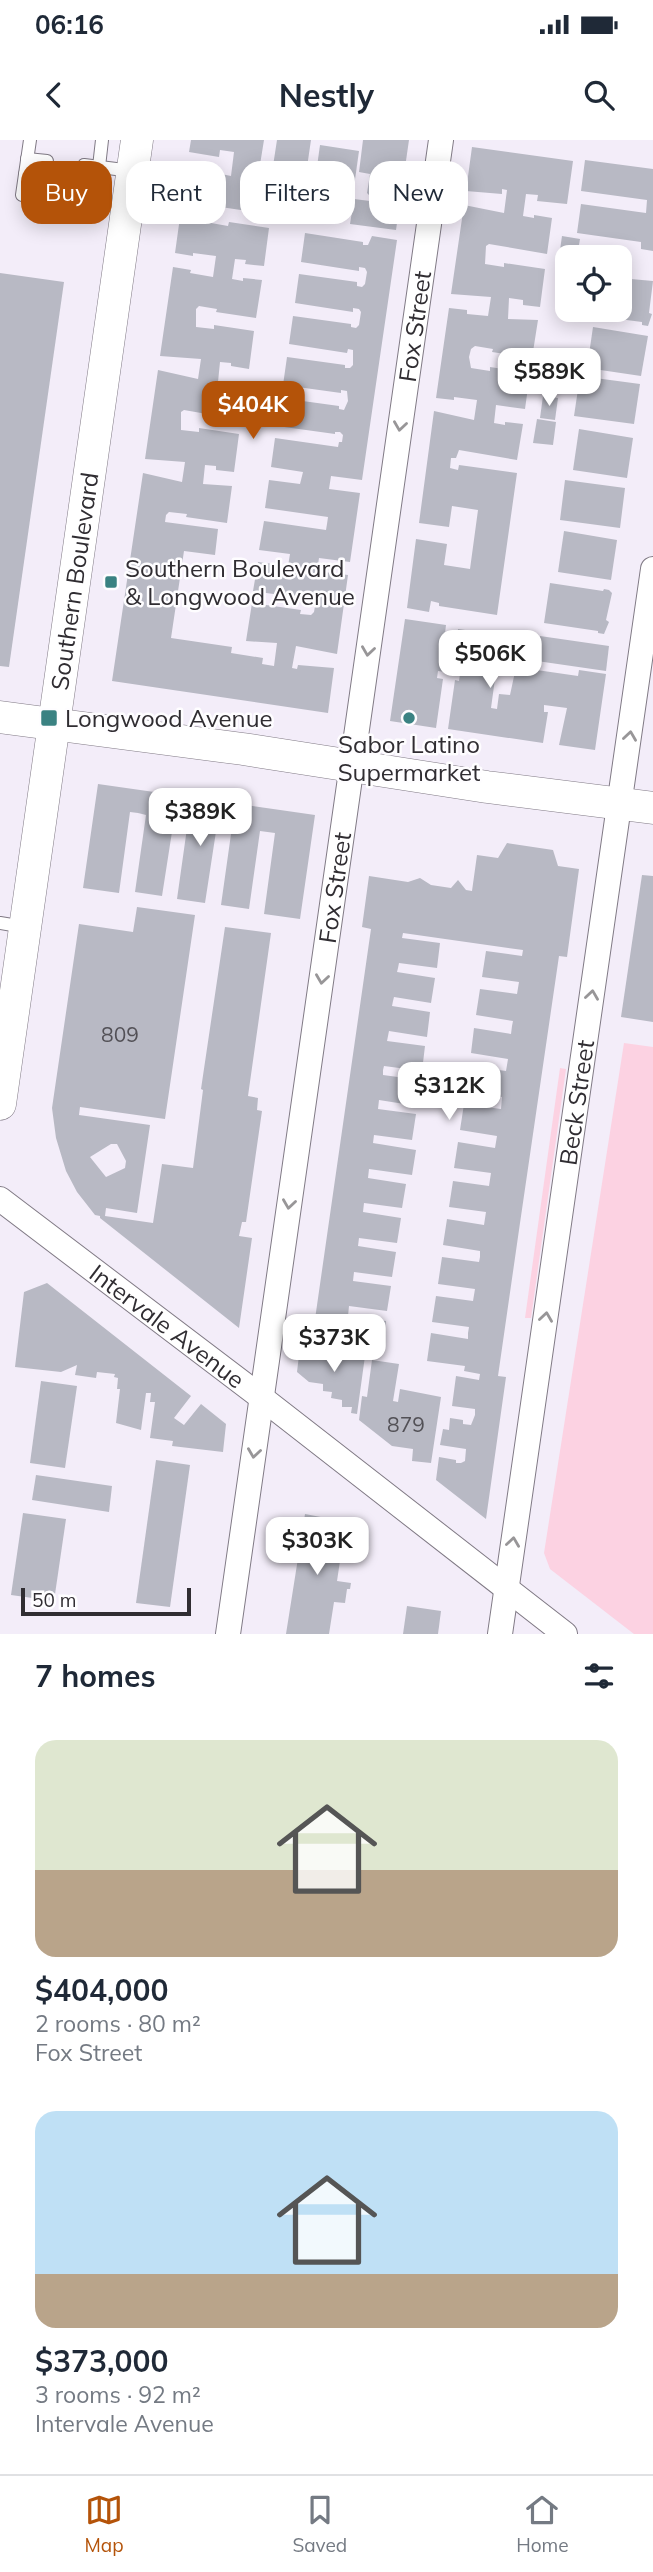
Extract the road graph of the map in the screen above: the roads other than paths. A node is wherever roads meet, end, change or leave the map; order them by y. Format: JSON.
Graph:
{"nodes":[{"id":1,"x":30,"y":140,"type":"edge"},
{"id":2,"x":102,"y":140,"type":"edge"},
{"id":3,"x":137,"y":140,"type":"edge"},
{"id":4,"x":441,"y":140,"type":"edge"},
{"id":5,"x":27,"y":159,"type":"joint"},
{"id":6,"x":47,"y":161,"type":"dead end"},
{"id":7,"x":100,"y":161,"type":"edge"},
{"id":8,"x":134,"y":161,"type":"edge"},
{"id":9,"x":126,"y":219,"type":"edge"},
{"id":10,"x":653,"y":569,"type":"edge"},
{"id":11,"x":0,"y":717,"type":"edge"},
{"id":12,"x":53,"y":724,"type":"junction"},
{"id":13,"x":351,"y":766,"type":"junction"},
{"id":14,"x":620,"y":803,"type":"junction"},
{"id":15,"x":653,"y":807,"type":"edge"},
{"id":16,"x":12,"y":925,"type":"edge"},
{"id":17,"x":0,"y":1104,"type":"edge"},
{"id":18,"x":0,"y":1199,"type":"edge"},
{"id":19,"x":262,"y":1398,"type":"junction"},
{"id":20,"x":507,"y":1589,"type":"junction"},
{"id":21,"x":228,"y":1634,"type":"edge"},
{"id":22,"x":500,"y":1634,"type":"edge"},
{"id":23,"x":565,"y":1634,"type":"edge"}],
"edges":[{"from":1,"to":5,"type":"lane"},
{"from":2,"to":7,"type":"lane"},
{"from":3,"to":8,"type":"street","name":"Southern Boulevard"},
{"from":4,"to":13,"type":"street","name":"Fox Street","one_way":true},
{"from":5,"to":6,"type":"lane"},
{"from":9,"to":12,"type":"street","name":"Southern Boulevard"},
{"from":14,"to":10,"type":"street","name":"Beck Street","one_way":true},
{"from":11,"to":12,"type":"street"},
{"from":12,"to":13,"type":"street"},
{"from":12,"to":16,"type":"street","name":"Southern Boulevard"},
{"from":13,"to":14,"type":"street"},
{"from":13,"to":19,"type":"street","name":"Fox Street","one_way":true},
{"from":14,"to":15,"type":"street"},
{"from":20,"to":14,"type":"street","name":"Beck Street","one_way":true},
{"from":16,"to":17,"type":"street","name":"Southern Boulevard"},
{"from":18,"to":19,"type":"street","name":"Intervale Avenue"},
{"from":19,"to":20,"type":"street","name":"Intervale Avenue"},
{"from":19,"to":21,"type":"street","name":"Fox Street","one_way":true},
{"from":20,"to":22,"type":"street","name":"Beck Street"},
{"from":20,"to":23,"type":"street","name":"Intervale Avenue"}]}
